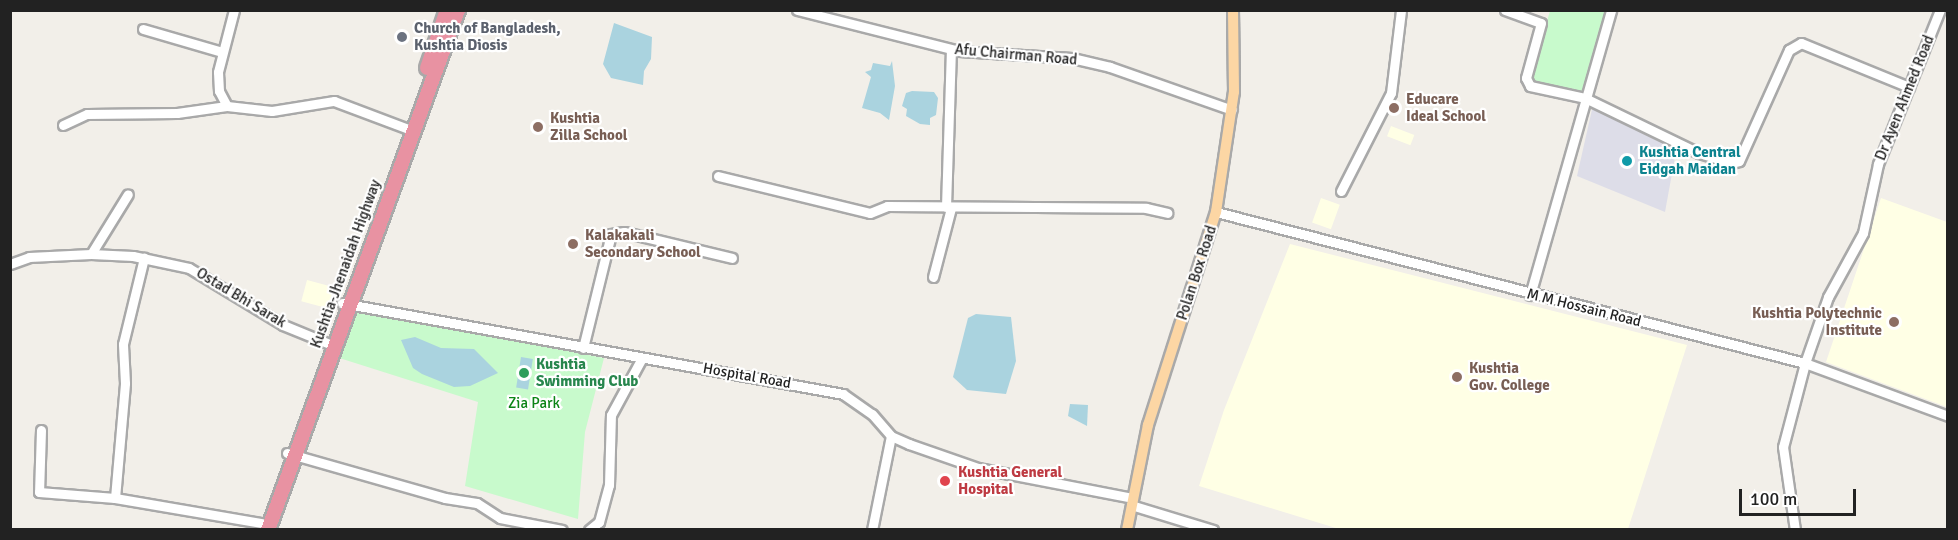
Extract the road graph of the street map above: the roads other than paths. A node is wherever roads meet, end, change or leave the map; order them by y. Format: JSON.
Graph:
{"nodes":[{"id":1,"x":234,"y":10,"type":"edge"},
{"id":2,"x":447,"y":10,"type":"edge"},
{"id":3,"x":458,"y":10,"type":"edge"},
{"id":4,"x":797,"y":10,"type":"edge"},
{"id":5,"x":1233,"y":10,"type":"edge"},
{"id":6,"x":1401,"y":10,"type":"edge"},
{"id":7,"x":1505,"y":10,"type":"edge"},
{"id":8,"x":1611,"y":10,"type":"edge"},
{"id":9,"x":1940,"y":10,"type":"edge"},
{"id":10,"x":144,"y":29,"type":"dead end"},
{"id":11,"x":951,"y":50,"type":"junction"},
{"id":12,"x":222,"y":52,"type":"junction"},
{"id":13,"x":1909,"y":87,"type":"junction"},
{"id":14,"x":1585,"y":98,"type":"junction"},
{"id":15,"x":227,"y":106,"type":"junction"},
{"id":16,"x":1232,"y":110,"type":"junction"},
{"id":17,"x":63,"y":124,"type":"dead end"},
{"id":18,"x":406,"y":128,"type":"junction"},
{"id":19,"x":718,"y":176,"type":"dead end"},
{"id":20,"x":1341,"y":191,"type":"dead end"},
{"id":21,"x":128,"y":194,"type":"dead end"},
{"id":22,"x":382,"y":205,"type":"junction"},
{"id":23,"x":948,"y":207,"type":"junction"},
{"id":24,"x":1216,"y":212,"type":"junction"},
{"id":25,"x":1167,"y":213,"type":"dead end"},
{"id":26,"x":91,"y":254,"type":"junction"},
{"id":27,"x":144,"y":258,"type":"junction"},
{"id":28,"x":732,"y":258,"type":"dead end"},
{"id":29,"x":10,"y":264,"type":"edge"},
{"id":30,"x":933,"y":277,"type":"dead end"},
{"id":31,"x":1530,"y":295,"type":"junction"},
{"id":32,"x":345,"y":304,"type":"junction"},
{"id":33,"x":327,"y":343,"type":"junction"},
{"id":34,"x":583,"y":348,"type":"junction"},
{"id":35,"x":642,"y":358,"type":"junction"},
{"id":36,"x":1805,"y":363,"type":"junction"},
{"id":37,"x":321,"y":371,"type":"junction"},
{"id":38,"x":1947,"y":416,"type":"edge"},
{"id":39,"x":41,"y":430,"type":"dead end"},
{"id":40,"x":891,"y":436,"type":"junction"},
{"id":41,"x":292,"y":455,"type":"junction"},
{"id":42,"x":115,"y":498,"type":"junction"},
{"id":43,"x":1132,"y":501,"type":"junction"},
{"id":44,"x":500,"y":518,"type":"junction"},
{"id":45,"x":263,"y":527,"type":"edge"},
{"id":46,"x":499,"y":530,"type":"edge"},
{"id":47,"x":562,"y":530,"type":"edge"},
{"id":48,"x":589,"y":530,"type":"edge"},
{"id":49,"x":872,"y":530,"type":"edge"},
{"id":50,"x":1127,"y":530,"type":"edge"},
{"id":51,"x":1213,"y":530,"type":"edge"},
{"id":52,"x":1795,"y":530,"type":"edge"}],
"edges":[{"from":1,"to":12,"type":"street"},
{"from":2,"to":18,"type":"highway","name":"Kushtia-Jhenaidah Highway"},
{"from":3,"to":22,"type":"highway","name":"Kushtia-Jhenaidah Highway"},
{"from":4,"to":11,"type":"street","name":"Afu Chairman Road"},
{"from":5,"to":16,"type":"main road","name":"Polan Box Road"},
{"from":6,"to":20,"type":"street"},
{"from":7,"to":14,"type":"street"},
{"from":8,"to":14,"type":"street"},
{"from":9,"to":13,"type":"street","name":"Dr Ayen Ahmed Road"},
{"from":10,"to":12,"type":"street"},
{"from":11,"to":16,"type":"street","name":"Afu Chairman Road"},
{"from":11,"to":23,"type":"street"},
{"from":12,"to":15,"type":"street"},
{"from":13,"to":14,"type":"street"},
{"from":13,"to":36,"type":"street","name":"Dr Ayen Ahmed Road"},
{"from":14,"to":31,"type":"street"},
{"from":15,"to":17,"type":"street"},
{"from":15,"to":18,"type":"street"},
{"from":16,"to":24,"type":"main road","name":"Polan Box Road"},
{"from":18,"to":22,"type":"highway","name":"Kushtia-Jhenaidah Highway"},
{"from":19,"to":23,"type":"street"},
{"from":21,"to":26,"type":"street"},
{"from":22,"to":32,"type":"highway","name":"Kushtia-Jhenaidah Highway"},
{"from":23,"to":25,"type":"street"},
{"from":23,"to":30,"type":"street"},
{"from":24,"to":31,"type":"street","name":"M M Hossain Road"},
{"from":24,"to":43,"type":"main road","name":"Polan Box Road"},
{"from":26,"to":27,"type":"street","name":"Ostad Bhi Sarak"},
{"from":26,"to":29,"type":"street","name":"Ostad Bhi Sarak"},
{"from":27,"to":33,"type":"street","name":"Ostad Bhi Sarak"},
{"from":27,"to":42,"type":"street"},
{"from":28,"to":34,"type":"street"},
{"from":31,"to":36,"type":"street","name":"M M Hossain Road"},
{"from":32,"to":33,"type":"highway","name":"Kushtia-Jhenaidah Highway"},
{"from":32,"to":34,"type":"street","name":"Hospital Road"},
{"from":32,"to":37,"type":"highway","name":"Kushtia-Jhenaidah Highway"},
{"from":33,"to":37,"type":"highway","name":"Kushtia-Jhenaidah Highway"},
{"from":34,"to":35,"type":"street","name":"Hospital Road"},
{"from":35,"to":40,"type":"street","name":"Hospital Road"},
{"from":35,"to":48,"type":"street"},
{"from":36,"to":38,"type":"street","name":"M M Hossain Road"},
{"from":36,"to":52,"type":"street","name":"Dr Ayen Ahmed Road"},
{"from":37,"to":41,"type":"highway","name":"Kushtia-Jhenaidah Highway"},
{"from":39,"to":42,"type":"street"},
{"from":40,"to":43,"type":"street","name":"Hospital Road"},
{"from":40,"to":49,"type":"street"},
{"from":41,"to":44,"type":"street"},
{"from":41,"to":45,"type":"highway","name":"Kushtia-Jhenaidah Highway"},
{"from":42,"to":45,"type":"street"},
{"from":43,"to":50,"type":"main road","name":"Polan Box Road"},
{"from":43,"to":51,"type":"street","name":"Hospital Road"},
{"from":44,"to":46,"type":"street"},
{"from":44,"to":47,"type":"street"}]}
